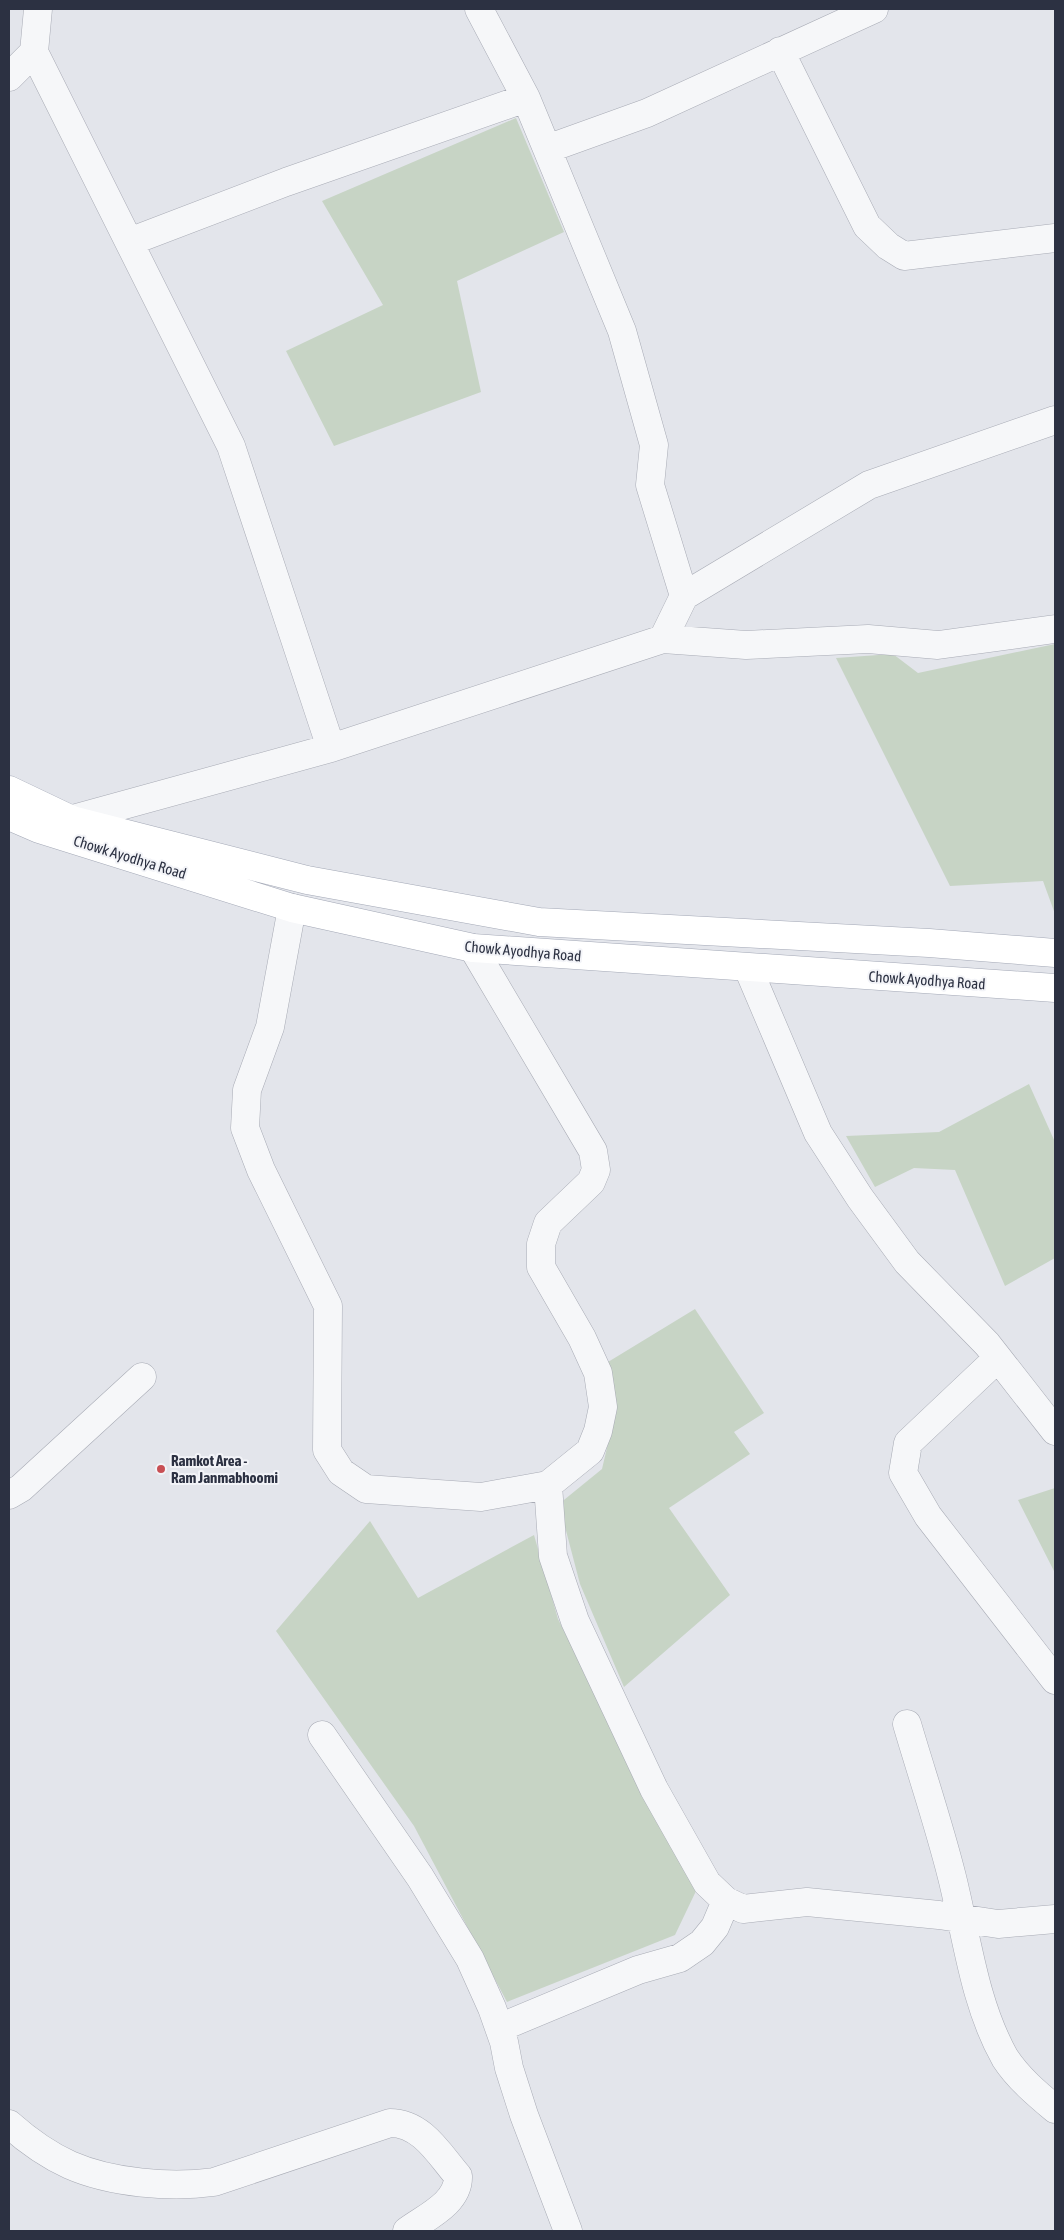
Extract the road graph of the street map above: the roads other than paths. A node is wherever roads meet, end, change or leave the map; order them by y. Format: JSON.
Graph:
{"nodes":[{"id":1,"x":38,"y":9,"type":"edge"},
{"id":2,"x":479,"y":9,"type":"edge"},
{"id":3,"x":874,"y":9,"type":"edge"},
{"id":4,"x":780,"y":51,"type":"junction"},
{"id":5,"x":34,"y":52,"type":"junction"},
{"id":6,"x":9,"y":77,"type":"edge"},
{"id":7,"x":526,"y":98,"type":"junction"},
{"id":8,"x":547,"y":149,"type":"junction"},
{"id":9,"x":1055,"y":238,"type":"edge"},
{"id":10,"x":129,"y":242,"type":"junction"},
{"id":11,"x":1055,"y":420,"type":"edge"},
{"id":12,"x":684,"y":596,"type":"junction"},
{"id":13,"x":1055,"y":629,"type":"edge"},
{"id":14,"x":663,"y":638,"type":"junction"},
{"id":15,"x":332,"y":748,"type":"junction"},
{"id":16,"x":9,"y":790,"type":"edge"},
{"id":17,"x":9,"y":816,"type":"edge"},
{"id":18,"x":72,"y":820,"type":"junction"},
{"id":19,"x":39,"y":828,"type":"junction"},
{"id":20,"x":292,"y":908,"type":"junction"},
{"id":21,"x":473,"y":948,"type":"junction"},
{"id":22,"x":1055,"y":953,"type":"edge"},
{"id":23,"x":748,"y":968,"type":"junction"},
{"id":24,"x":1055,"y":988,"type":"edge"},
{"id":25,"x":998,"y":1358,"type":"junction"},
{"id":26,"x":142,"y":1377,"type":"dead end"},
{"id":27,"x":1055,"y":1431,"type":"edge"},
{"id":28,"x":548,"y":1484,"type":"junction"},
{"id":29,"x":9,"y":1495,"type":"edge"},
{"id":30,"x":1055,"y":1680,"type":"edge"},
{"id":31,"x":907,"y":1724,"type":"dead end"},
{"id":32,"x":322,"y":1735,"type":"dead end"},
{"id":33,"x":726,"y":1901,"type":"junction"},
{"id":34,"x":962,"y":1918,"type":"junction"},
{"id":35,"x":1055,"y":1919,"type":"edge"},
{"id":36,"x":499,"y":2028,"type":"junction"},
{"id":37,"x":1055,"y":2109,"type":"edge"},
{"id":38,"x":9,"y":2124,"type":"edge"},
{"id":39,"x":407,"y":2231,"type":"edge"},
{"id":40,"x":568,"y":2231,"type":"edge"}],
"edges":[{"from":1,"to":5,"type":"street"},
{"from":2,"to":7,"type":"street"},
{"from":3,"to":4,"type":"street"},
{"from":4,"to":8,"type":"street"},
{"from":4,"to":9,"type":"street"},
{"from":5,"to":6,"type":"street"},
{"from":5,"to":10,"type":"street"},
{"from":7,"to":8,"type":"street"},
{"from":7,"to":10,"type":"street"},
{"from":8,"to":12,"type":"street"},
{"from":10,"to":15,"type":"street"},
{"from":11,"to":12,"type":"street"},
{"from":12,"to":14,"type":"street"},
{"from":13,"to":14,"type":"street"},
{"from":14,"to":15,"type":"street"},
{"from":15,"to":18,"type":"street"},
{"from":16,"to":18,"type":"main road"},
{"from":17,"to":19,"type":"main road","name":"Chowk Ayodhya Road"},
{"from":18,"to":19,"type":"street"},
{"from":18,"to":22,"type":"main road"},
{"from":19,"to":20,"type":"main road","name":"Chowk Ayodhya Road"},
{"from":20,"to":21,"type":"main road","name":"Chowk Ayodhya Road"},
{"from":20,"to":28,"type":"street"},
{"from":21,"to":23,"type":"main road","name":"Chowk Ayodhya Road"},
{"from":21,"to":28,"type":"street"},
{"from":23,"to":24,"type":"main road","name":"Chowk Ayodhya Road"},
{"from":23,"to":25,"type":"street"},
{"from":25,"to":27,"type":"street"},
{"from":25,"to":30,"type":"street"},
{"from":26,"to":29,"type":"street"},
{"from":28,"to":33,"type":"street"},
{"from":31,"to":34,"type":"street"},
{"from":32,"to":36,"type":"street"},
{"from":33,"to":34,"type":"street"},
{"from":33,"to":36,"type":"street"},
{"from":34,"to":35,"type":"street"},
{"from":34,"to":37,"type":"street"},
{"from":36,"to":40,"type":"street"},
{"from":38,"to":39,"type":"street"}]}
